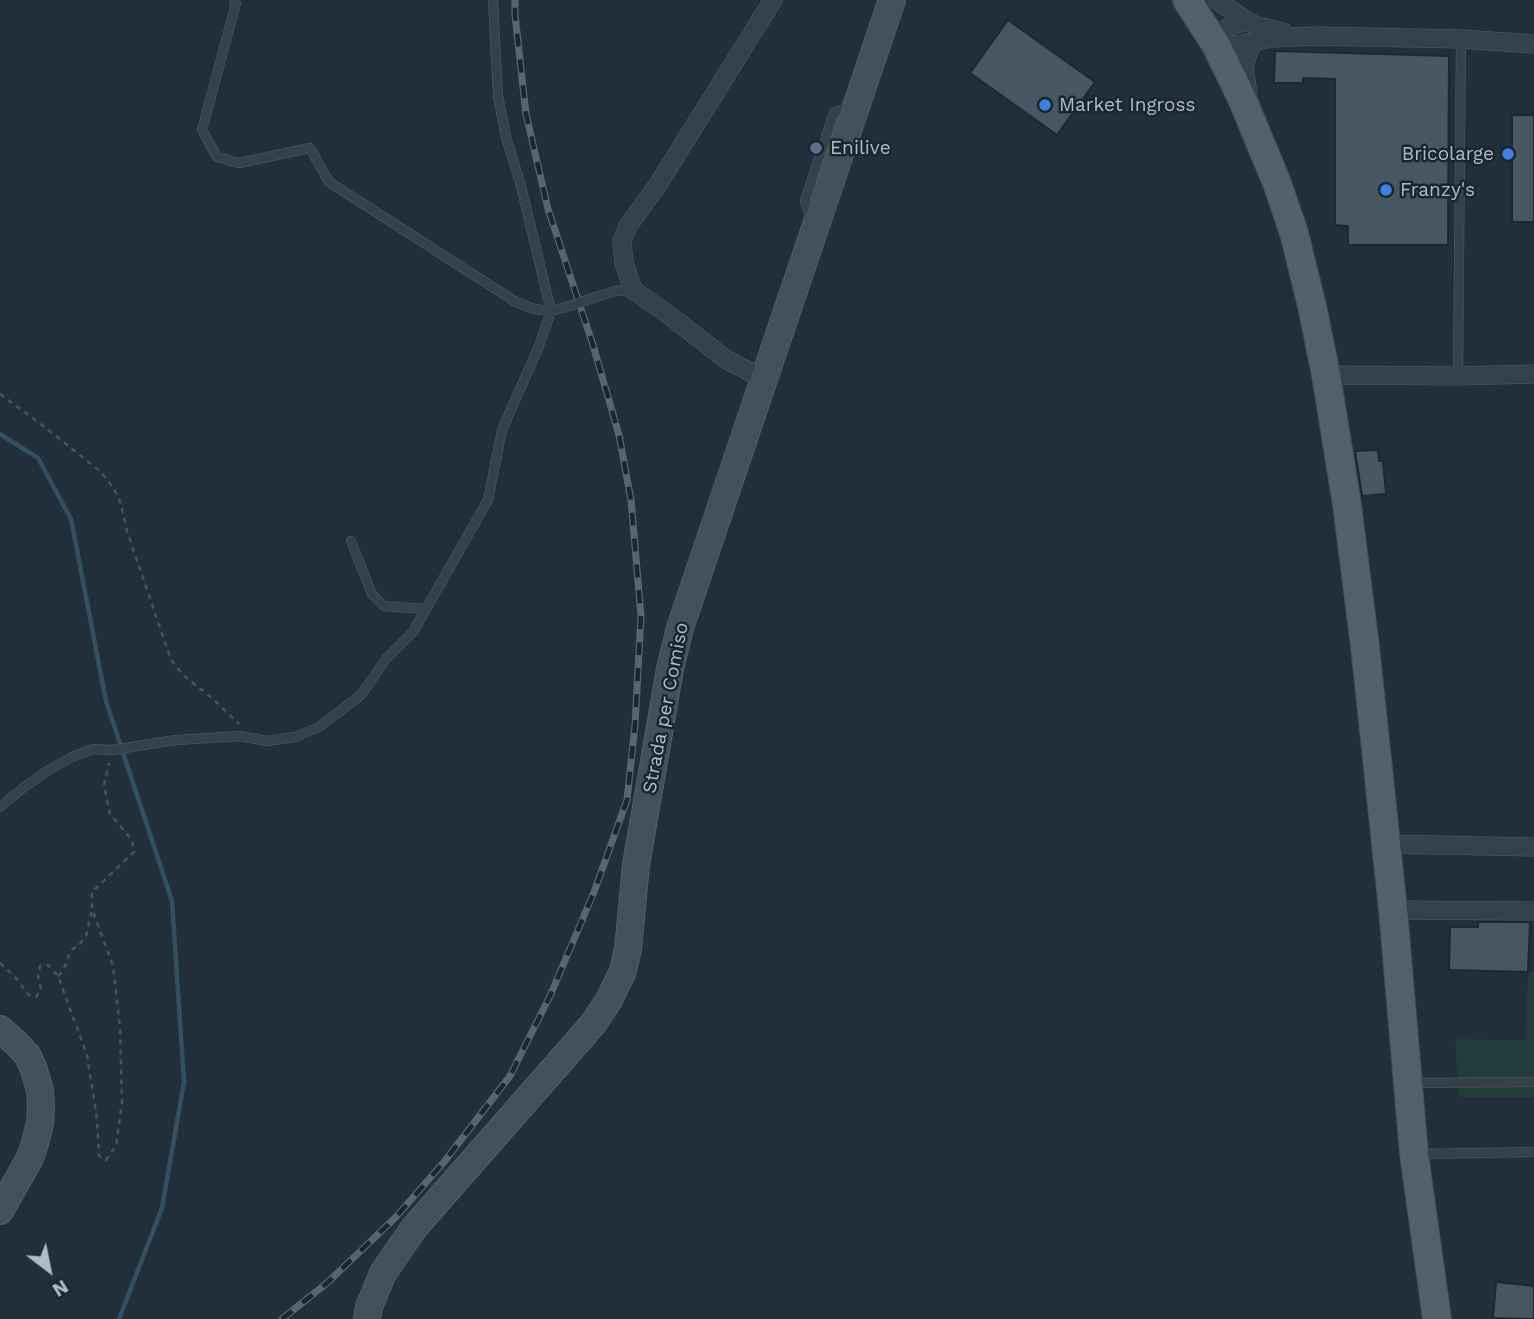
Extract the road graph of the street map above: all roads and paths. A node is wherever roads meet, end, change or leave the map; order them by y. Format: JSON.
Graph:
{"nodes":[{"id":1,"x":234,"y":0,"type":"edge"},
{"id":2,"x":493,"y":0,"type":"edge"},
{"id":3,"x":772,"y":0,"type":"edge"},
{"id":4,"x":892,"y":0,"type":"edge"},
{"id":5,"x":1186,"y":0,"type":"edge"},
{"id":6,"x":1217,"y":0,"type":"edge"},
{"id":7,"x":1248,"y":21,"type":"junction"},
{"id":8,"x":1314,"y":36,"type":"junction"},
{"id":9,"x":1461,"y":39,"type":"junction"},
{"id":10,"x":1255,"y":41,"type":"junction"},
{"id":11,"x":1534,"y":44,"type":"edge"},
{"id":12,"x":1216,"y":45,"type":"junction"},
{"id":13,"x":1258,"y":135,"type":"junction"},
{"id":14,"x":633,"y":290,"type":"junction"},
{"id":15,"x":551,"y":311,"type":"junction"},
{"id":16,"x":1534,"y":374,"type":"edge"},
{"id":17,"x":1326,"y":375,"type":"junction"},
{"id":18,"x":1458,"y":376,"type":"junction"},
{"id":19,"x":764,"y":379,"type":"junction"},
{"id":20,"x":0,"y":394,"type":"edge"},
{"id":21,"x":351,"y":541,"type":"dead end"},
{"id":22,"x":425,"y":609,"type":"junction"},
{"id":23,"x":240,"y":736,"type":"junction"},
{"id":24,"x":113,"y":750,"type":"junction"},
{"id":25,"x":0,"y":807,"type":"edge"},
{"id":26,"x":1386,"y":844,"type":"junction"},
{"id":27,"x":1534,"y":847,"type":"edge"},
{"id":28,"x":92,"y":909,"type":"junction"},
{"id":29,"x":1393,"y":910,"type":"junction"},
{"id":30,"x":1534,"y":911,"type":"edge"},
{"id":31,"x":0,"y":963,"type":"edge"},
{"id":32,"x":58,"y":976,"type":"junction"},
{"id":33,"x":0,"y":1029,"type":"edge"},
{"id":34,"x":1534,"y":1082,"type":"edge"},
{"id":35,"x":1409,"y":1083,"type":"junction"},
{"id":36,"x":1534,"y":1152,"type":"edge"},
{"id":37,"x":1414,"y":1154,"type":"junction"},
{"id":38,"x":0,"y":1212,"type":"edge"},
{"id":39,"x":367,"y":1319,"type":"edge"},
{"id":40,"x":1437,"y":1319,"type":"edge"}],
"edges":[{"from":1,"to":15,"type":"lane"},
{"from":2,"to":15,"type":"lane"},
{"from":3,"to":14,"type":"street"},
{"from":4,"to":19,"type":"main road","name":"Strada per Comiso"},
{"from":5,"to":12,"type":"main road"},
{"from":6,"to":7,"type":"street"},
{"from":7,"to":8,"type":"street"},
{"from":7,"to":12,"type":"street"},
{"from":8,"to":9,"type":"street"},
{"from":8,"to":10,"type":"street"},
{"from":9,"to":11,"type":"street"},
{"from":9,"to":18,"type":"lane"},
{"from":10,"to":12,"type":"street"},
{"from":10,"to":13,"type":"street"},
{"from":12,"to":13,"type":"main road"},
{"from":13,"to":17,"type":"main road"},
{"from":14,"to":15,"type":"lane","bridge":true},
{"from":14,"to":19,"type":"street"},
{"from":15,"to":22,"type":"lane"},
{"from":16,"to":18,"type":"street"},
{"from":17,"to":18,"type":"street"},
{"from":17,"to":26,"type":"main road"},
{"from":19,"to":39,"type":"main road","name":"Strada per Comiso"},
{"from":20,"to":23,"type":"path"},
{"from":21,"to":22,"type":"lane"},
{"from":22,"to":23,"type":"lane"},
{"from":23,"to":24,"type":"lane"},
{"from":24,"to":25,"type":"lane"},
{"from":24,"to":28,"type":"path"},
{"from":26,"to":27,"type":"street"},
{"from":26,"to":29,"type":"main road"},
{"from":28,"to":32,"type":"path"},
{"from":28,"to":32,"type":"path"},
{"from":29,"to":30,"type":"street"},
{"from":29,"to":35,"type":"main road"},
{"from":31,"to":32,"type":"path"},
{"from":33,"to":38,"type":"main road"},
{"from":34,"to":35,"type":"lane"},
{"from":35,"to":37,"type":"main road"},
{"from":36,"to":37,"type":"lane"},
{"from":37,"to":40,"type":"main road"}]}
